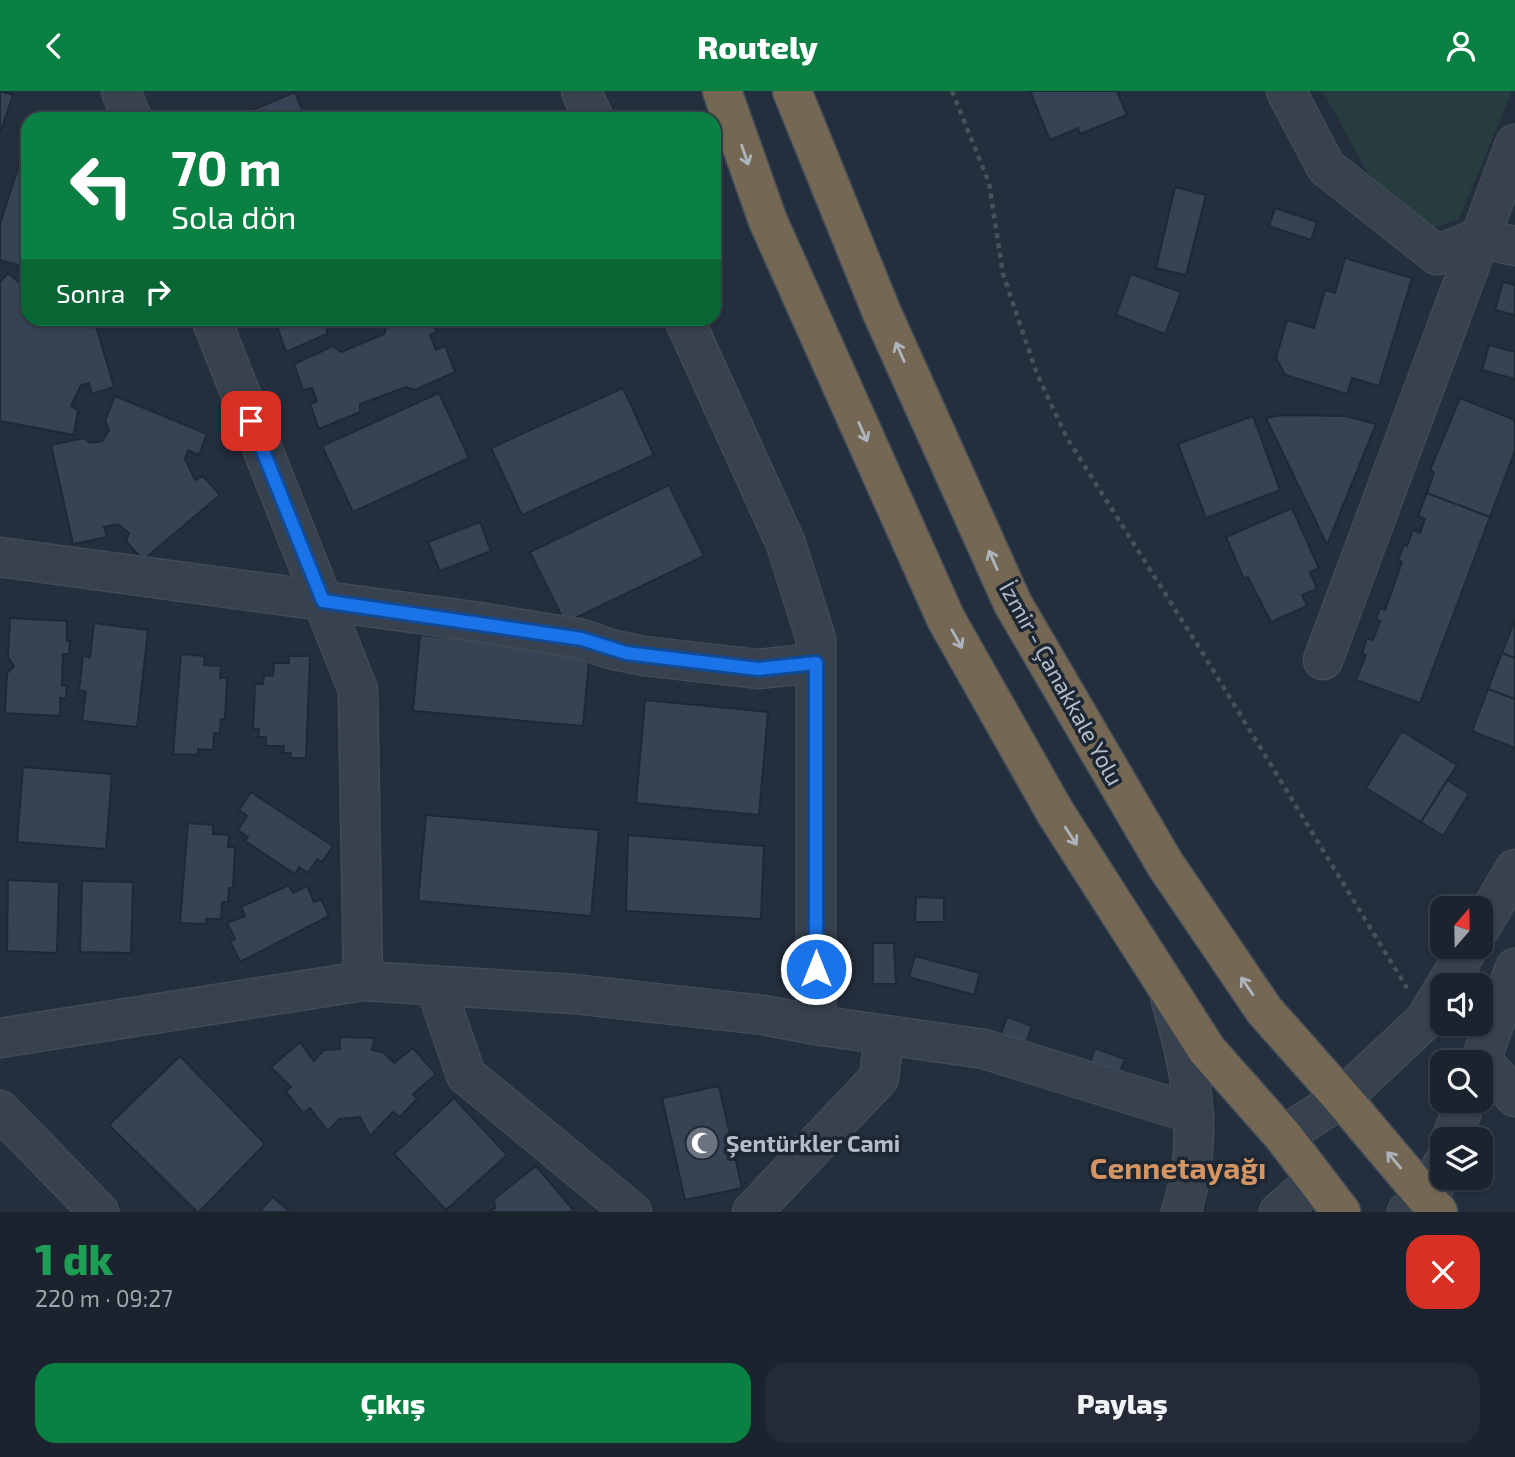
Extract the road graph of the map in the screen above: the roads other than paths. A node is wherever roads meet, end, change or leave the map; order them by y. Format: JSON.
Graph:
{"nodes":[{"id":1,"x":121,"y":91,"type":"edge"},
{"id":2,"x":581,"y":91,"type":"edge"},
{"id":3,"x":722,"y":91,"type":"edge"},
{"id":4,"x":792,"y":91,"type":"edge"},
{"id":5,"x":1286,"y":91,"type":"edge"},
{"id":6,"x":129,"y":112,"type":"edge"},
{"id":7,"x":591,"y":112,"type":"edge"},
{"id":8,"x":1515,"y":144,"type":"edge"},
{"id":9,"x":1497,"y":242,"type":"edge"},
{"id":10,"x":214,"y":326,"type":"edge"},
{"id":11,"x":687,"y":326,"type":"edge"},
{"id":12,"x":0,"y":557,"type":"edge"},
{"id":13,"x":323,"y":601,"type":"junction"},
{"id":14,"x":1324,"y":660,"type":"dead end"},
{"id":15,"x":816,"y":663,"type":"junction"},
{"id":16,"x":1515,"y":869,"type":"edge"},
{"id":17,"x":1493,"y":906,"type":"edge"},
{"id":18,"x":1515,"y":968,"type":"edge"},
{"id":19,"x":363,"y":981,"type":"junction"},
{"id":20,"x":435,"y":985,"type":"junction"},
{"id":21,"x":1166,"y":985,"type":"junction"},
{"id":22,"x":1430,"y":1012,"type":"edge"},
{"id":23,"x":816,"y":1025,"type":"junction"},
{"id":24,"x":884,"y":1035,"type":"junction"},
{"id":25,"x":0,"y":1038,"type":"edge"},
{"id":26,"x":1484,"y":1050,"type":"edge"},
{"id":27,"x":1493,"y":1074,"type":"edge"},
{"id":28,"x":1515,"y":1097,"type":"edge"},
{"id":29,"x":1342,"y":1098,"type":"junction"},
{"id":30,"x":0,"y":1109,"type":"edge"},
{"id":31,"x":1194,"y":1114,"type":"junction"},
{"id":32,"x":1283,"y":1136,"type":"junction"},
{"id":33,"x":1316,"y":1180,"type":"junction"},
{"id":34,"x":1432,"y":1190,"type":"edge"},
{"id":35,"x":1425,"y":1208,"type":"edge"},
{"id":36,"x":99,"y":1212,"type":"edge"},
{"id":37,"x":632,"y":1212,"type":"edge"},
{"id":38,"x":751,"y":1212,"type":"edge"},
{"id":39,"x":1181,"y":1212,"type":"edge"},
{"id":40,"x":1279,"y":1212,"type":"edge"},
{"id":41,"x":1341,"y":1212,"type":"edge"}],
"edges":[{"from":1,"to":6,"type":"street"},
{"from":2,"to":7,"type":"street"},
{"from":3,"to":21,"type":"highway","one_way":true},
{"from":29,"to":4,"type":"highway","name":"İzmir - Çanakkale Yolu","one_way":true},
{"from":5,"to":9,"type":"street"},
{"from":8,"to":9,"type":"street"},
{"from":9,"to":14,"type":"street"},
{"from":10,"to":13,"type":"street"},
{"from":11,"to":15,"type":"street"},
{"from":12,"to":13,"type":"street"},
{"from":13,"to":15,"type":"street"},
{"from":13,"to":19,"type":"street"},
{"from":15,"to":23,"type":"street"},
{"from":16,"to":17,"type":"street"},
{"from":18,"to":26,"type":"street"},
{"from":19,"to":20,"type":"street"},
{"from":19,"to":25,"type":"street"},
{"from":20,"to":23,"type":"street"},
{"from":20,"to":37,"type":"street"},
{"from":21,"to":31,"type":"street"},
{"from":21,"to":32,"type":"highway"},
{"from":22,"to":29,"type":"street"},
{"from":23,"to":24,"type":"street"},
{"from":24,"to":31,"type":"street"},
{"from":24,"to":38,"type":"street"},
{"from":27,"to":28,"type":"street"},
{"from":29,"to":32,"type":"street"},
{"from":35,"to":29,"type":"highway","name":"İzmir - Çanakkale Yolu","one_way":true},
{"from":30,"to":36,"type":"street"},
{"from":31,"to":39,"type":"street"},
{"from":32,"to":33,"type":"highway"},
{"from":33,"to":40,"type":"street"},
{"from":33,"to":41,"type":"highway"},
{"from":34,"to":35,"type":"street"}]}
